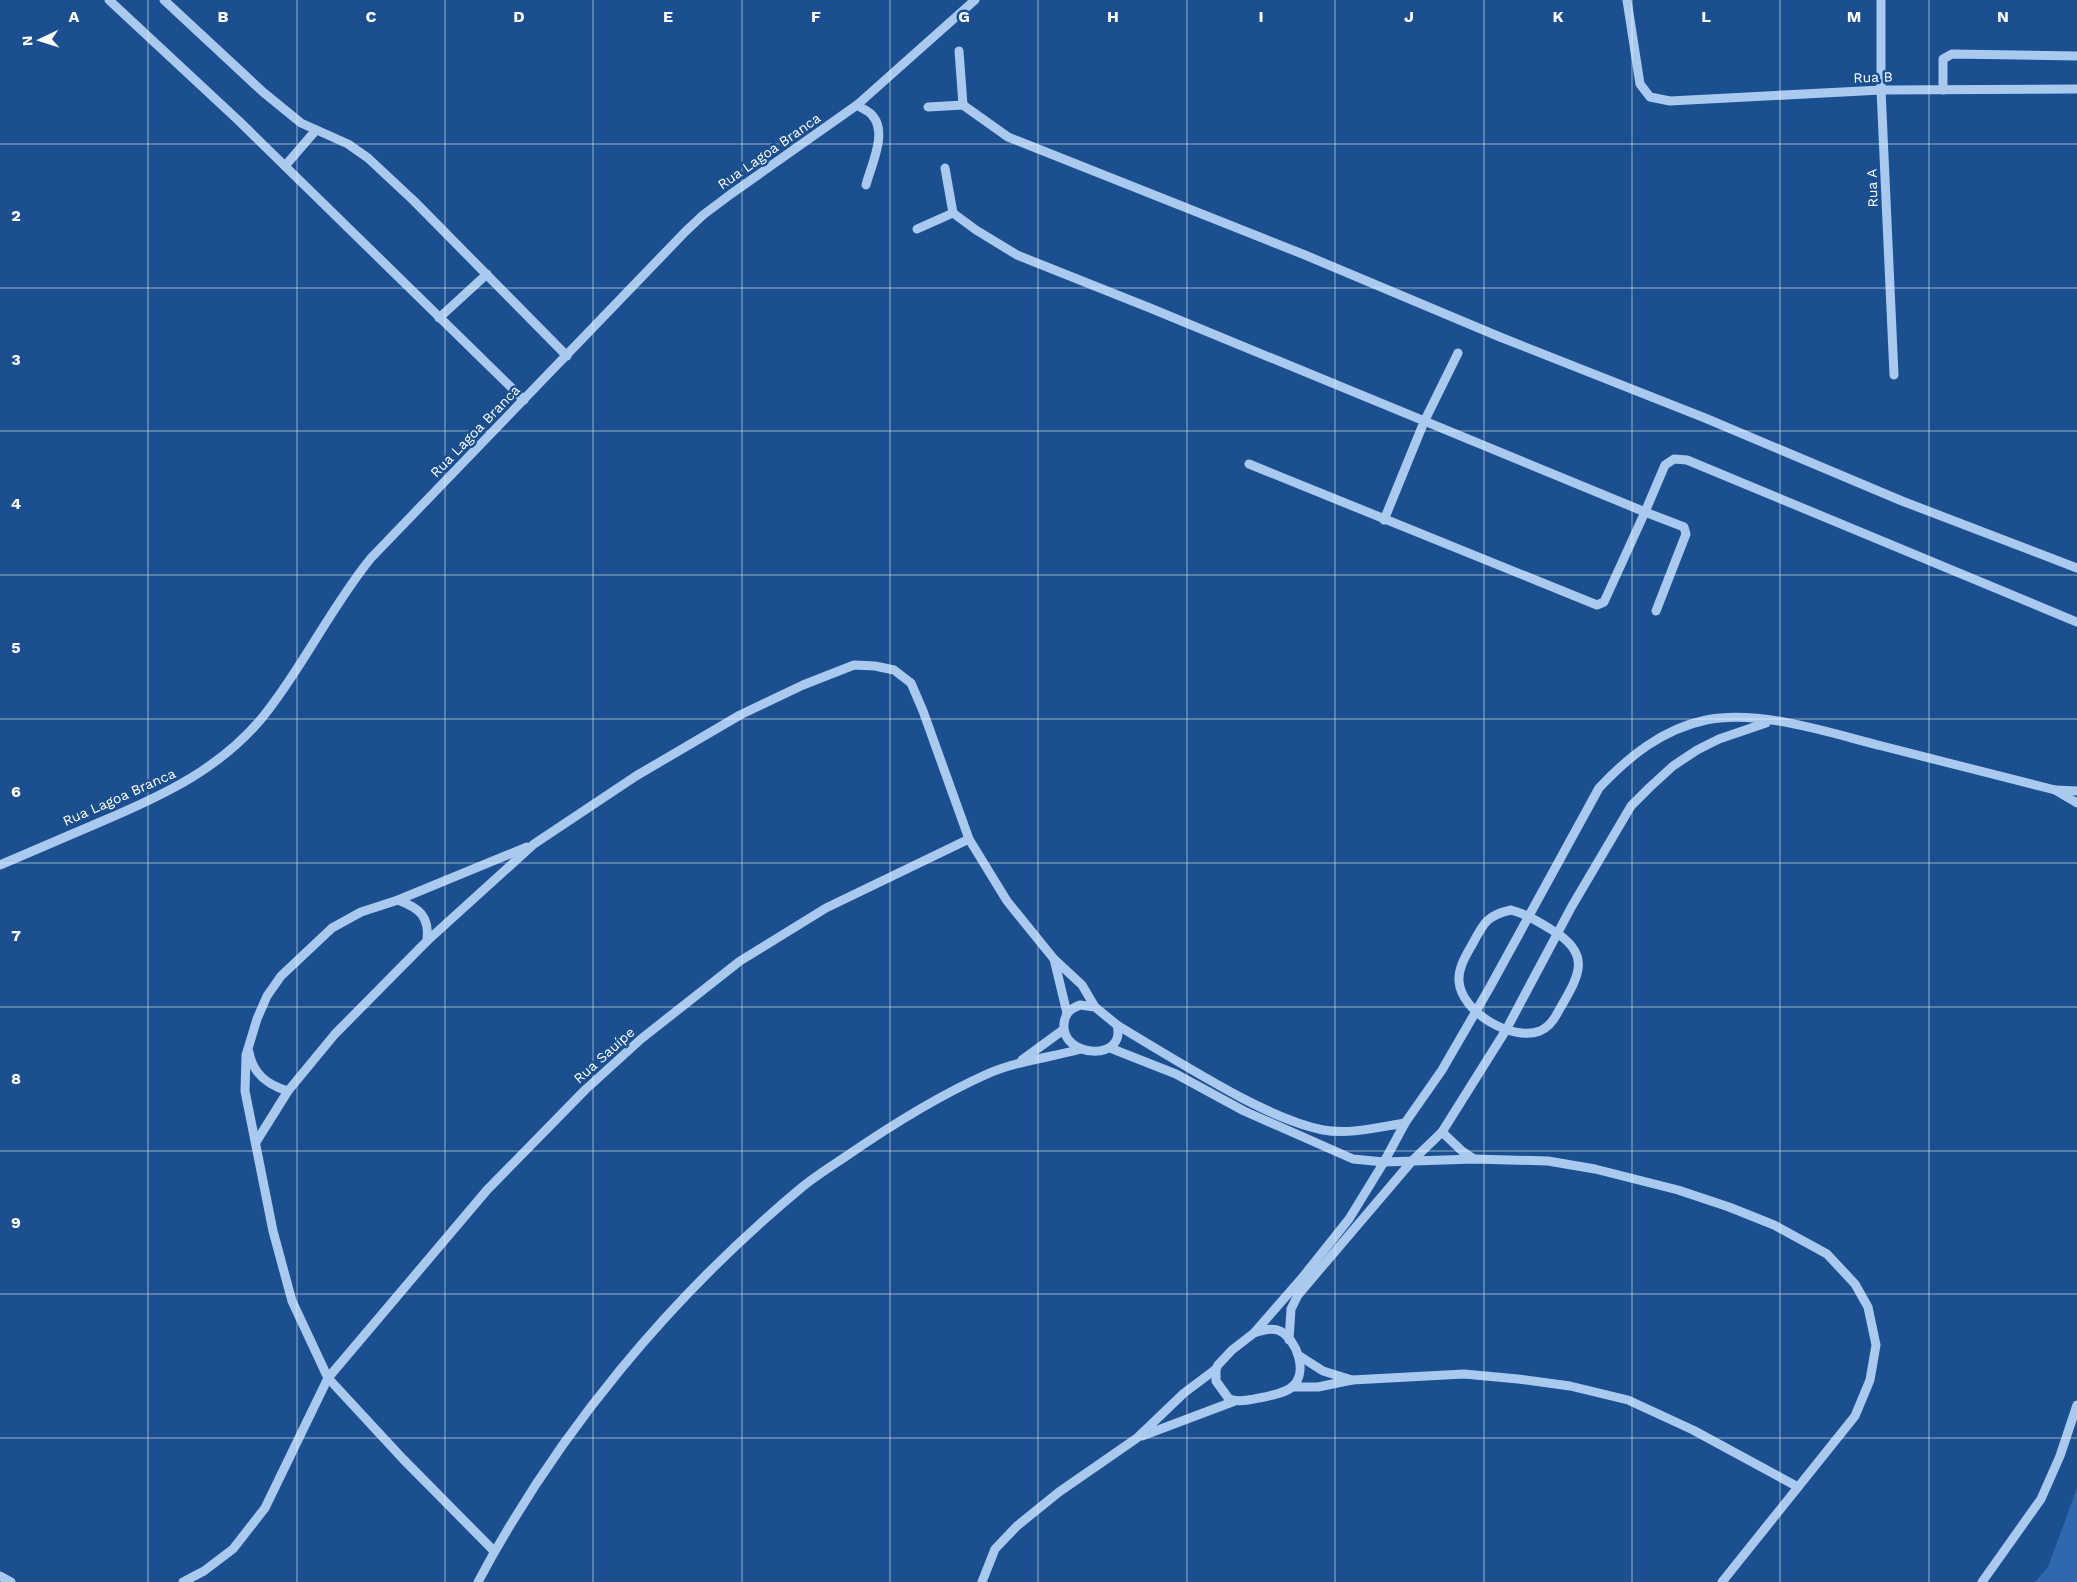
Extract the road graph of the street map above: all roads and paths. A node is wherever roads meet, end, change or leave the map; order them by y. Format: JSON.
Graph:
{"nodes":[{"id":1,"x":109,"y":0,"type":"edge"},
{"id":2,"x":164,"y":0,"type":"edge"},
{"id":3,"x":975,"y":0,"type":"edge"},
{"id":4,"x":1627,"y":0,"type":"edge"},
{"id":5,"x":1881,"y":0,"type":"edge"},
{"id":6,"x":959,"y":51,"type":"dead end"},
{"id":7,"x":2077,"y":56,"type":"edge"},
{"id":8,"x":2077,"y":89,"type":"edge"},
{"id":9,"x":1881,"y":90,"type":"junction"},
{"id":10,"x":1943,"y":90,"type":"junction"},
{"id":11,"x":963,"y":105,"type":"junction"},
{"id":12,"x":857,"y":106,"type":"junction"},
{"id":13,"x":928,"y":107,"type":"dead end"},
{"id":14,"x":316,"y":130,"type":"junction"},
{"id":15,"x":285,"y":166,"type":"junction"},
{"id":16,"x":946,"y":168,"type":"dead end"},
{"id":17,"x":866,"y":185,"type":"dead end"},
{"id":18,"x":954,"y":213,"type":"junction"},
{"id":19,"x":917,"y":230,"type":"dead end"},
{"id":20,"x":487,"y":274,"type":"junction"},
{"id":21,"x":439,"y":318,"type":"junction"},
{"id":22,"x":1458,"y":353,"type":"dead end"},
{"id":23,"x":568,"y":356,"type":"junction"},
{"id":24,"x":1894,"y":375,"type":"dead end"},
{"id":25,"x":524,"y":400,"type":"junction"},
{"id":26,"x":1424,"y":422,"type":"junction"},
{"id":27,"x":1249,"y":464,"type":"dead end"},
{"id":28,"x":1645,"y":512,"type":"junction"},
{"id":29,"x":1384,"y":520,"type":"junction"},
{"id":30,"x":2077,"y":568,"type":"edge"},
{"id":31,"x":1656,"y":611,"type":"dead end"},
{"id":32,"x":2077,"y":622,"type":"edge"},
{"id":33,"x":1771,"y":721,"type":"junction"},
{"id":34,"x":2055,"y":790,"type":"junction"},
{"id":35,"x":2077,"y":791,"type":"edge"},
{"id":36,"x":2077,"y":803,"type":"edge"},
{"id":37,"x":969,"y":839,"type":"junction"},
{"id":38,"x":534,"y":844,"type":"junction"},
{"id":39,"x":0,"y":865,"type":"edge"},
{"id":40,"x":398,"y":900,"type":"junction"},
{"id":41,"x":1528,"y":916,"type":"junction"},
{"id":42,"x":1558,"y":933,"type":"junction"},
{"id":43,"x":428,"y":941,"type":"junction"},
{"id":44,"x":1054,"y":959,"type":"junction"},
{"id":45,"x":1096,"y":1007,"type":"junction"},
{"id":46,"x":1476,"y":1012,"type":"junction"},
{"id":47,"x":1067,"y":1013,"type":"junction"},
{"id":48,"x":1117,"y":1025,"type":"junction"},
{"id":49,"x":1063,"y":1030,"type":"junction"},
{"id":50,"x":1506,"y":1030,"type":"junction"},
{"id":51,"x":248,"y":1047,"type":"junction"},
{"id":52,"x":1110,"y":1048,"type":"junction"},
{"id":53,"x":1081,"y":1049,"type":"junction"},
{"id":54,"x":1020,"y":1062,"type":"junction"},
{"id":55,"x":288,"y":1090,"type":"junction"},
{"id":56,"x":1406,"y":1123,"type":"junction"},
{"id":57,"x":1442,"y":1132,"type":"junction"},
{"id":58,"x":256,"y":1142,"type":"junction"},
{"id":59,"x":1474,"y":1159,"type":"junction"},
{"id":60,"x":1412,"y":1161,"type":"junction"},
{"id":61,"x":1384,"y":1162,"type":"junction"},
{"id":62,"x":1329,"y":1245,"type":"junction"},
{"id":63,"x":1338,"y":1251,"type":"junction"},
{"id":64,"x":1254,"y":1333,"type":"junction"},
{"id":65,"x":1289,"y":1340,"type":"junction"},
{"id":66,"x":1298,"y":1355,"type":"junction"},
{"id":67,"x":1216,"y":1368,"type":"junction"},
{"id":68,"x":328,"y":1378,"type":"junction"},
{"id":69,"x":1352,"y":1380,"type":"junction"},
{"id":70,"x":1292,"y":1386,"type":"junction"},
{"id":71,"x":1235,"y":1401,"type":"junction"},
{"id":72,"x":2077,"y":1405,"type":"edge"},
{"id":73,"x":1137,"y":1438,"type":"junction"},
{"id":74,"x":1798,"y":1488,"type":"junction"},
{"id":75,"x":494,"y":1551,"type":"junction"},
{"id":76,"x":0,"y":1576,"type":"edge"},
{"id":77,"x":11,"y":1582,"type":"edge"},
{"id":78,"x":182,"y":1582,"type":"edge"},
{"id":79,"x":478,"y":1582,"type":"edge"},
{"id":80,"x":982,"y":1582,"type":"edge"},
{"id":81,"x":1722,"y":1582,"type":"edge"},
{"id":82,"x":1982,"y":1582,"type":"edge"}],
"edges":[{"from":1,"to":15,"type":"street"},
{"from":2,"to":14,"type":"street"},
{"from":3,"to":12,"type":"street","name":"Rua Lagoa Branca"},
{"from":4,"to":9,"type":"street","name":"Rua B"},
{"from":5,"to":9,"type":"street","name":"Rua A"},
{"from":6,"to":11,"type":"street"},
{"from":7,"to":10,"type":"street"},
{"from":8,"to":10,"type":"street","name":"Rua B"},
{"from":9,"to":10,"type":"street","name":"Rua B"},
{"from":9,"to":24,"type":"street","name":"Rua A"},
{"from":11,"to":13,"type":"street"},
{"from":11,"to":30,"type":"street"},
{"from":12,"to":17,"type":"street"},
{"from":12,"to":23,"type":"street","name":"Rua Lagoa Branca"},
{"from":14,"to":15,"type":"street"},
{"from":14,"to":20,"type":"street"},
{"from":15,"to":21,"type":"street"},
{"from":16,"to":18,"type":"street"},
{"from":18,"to":19,"type":"street"},
{"from":18,"to":26,"type":"street"},
{"from":20,"to":21,"type":"street"},
{"from":20,"to":23,"type":"street"},
{"from":21,"to":25,"type":"street"},
{"from":22,"to":26,"type":"street"},
{"from":23,"to":25,"type":"street","name":"Rua Lagoa Branca"},
{"from":25,"to":39,"type":"street","name":"Rua Lagoa Branca"},
{"from":26,"to":28,"type":"street"},
{"from":26,"to":29,"type":"street"},
{"from":27,"to":29,"type":"street"},
{"from":28,"to":29,"type":"street"},
{"from":28,"to":31,"type":"street"},
{"from":28,"to":32,"type":"street"},
{"from":33,"to":34,"type":"street"},
{"from":33,"to":41,"type":"street"},
{"from":33,"to":42,"type":"street"},
{"from":34,"to":35,"type":"street"},
{"from":34,"to":36,"type":"street"},
{"from":37,"to":38,"type":"street"},
{"from":37,"to":44,"type":"street"},
{"from":37,"to":68,"type":"street","name":"Rua Sauípe"},
{"from":38,"to":40,"type":"street"},
{"from":38,"to":43,"type":"street"},
{"from":40,"to":43,"type":"street"},
{"from":40,"to":51,"type":"street"},
{"from":41,"to":42,"type":"street"},
{"from":41,"to":46,"type":"street"},
{"from":41,"to":46,"type":"street"},
{"from":42,"to":50,"type":"street"},
{"from":42,"to":50,"type":"street"},
{"from":43,"to":55,"type":"street"},
{"from":44,"to":45,"type":"street"},
{"from":44,"to":47,"type":"street"},
{"from":45,"to":47,"type":"street"},
{"from":45,"to":48,"type":"street"},
{"from":46,"to":50,"type":"street"},
{"from":46,"to":56,"type":"street"},
{"from":47,"to":49,"type":"street"},
{"from":48,"to":52,"type":"street"},
{"from":48,"to":56,"type":"street"},
{"from":49,"to":53,"type":"street"},
{"from":49,"to":54,"type":"street"},
{"from":50,"to":57,"type":"street"},
{"from":51,"to":55,"type":"street"},
{"from":51,"to":58,"type":"street"},
{"from":52,"to":53,"type":"street"},
{"from":52,"to":61,"type":"street"},
{"from":53,"to":54,"type":"street"},
{"from":54,"to":75,"type":"street"},
{"from":55,"to":58,"type":"street"},
{"from":56,"to":61,"type":"street"},
{"from":57,"to":59,"type":"street"},
{"from":57,"to":60,"type":"street"},
{"from":58,"to":68,"type":"street"},
{"from":59,"to":60,"type":"street"},
{"from":59,"to":74,"type":"street"},
{"from":60,"to":61,"type":"street"},
{"from":60,"to":63,"type":"street"},
{"from":61,"to":62,"type":"street"},
{"from":62,"to":63,"type":"street"},
{"from":62,"to":64,"type":"street"},
{"from":63,"to":65,"type":"street"},
{"from":64,"to":65,"type":"street"},
{"from":64,"to":67,"type":"street"},
{"from":65,"to":66,"type":"street"},
{"from":66,"to":69,"type":"street"},
{"from":66,"to":70,"type":"street"},
{"from":67,"to":71,"type":"street"},
{"from":67,"to":73,"type":"street"},
{"from":68,"to":75,"type":"street"},
{"from":68,"to":78,"type":"street","name":"Rua Sauípe"},
{"from":69,"to":70,"type":"street"},
{"from":69,"to":74,"type":"street"},
{"from":70,"to":71,"type":"street"},
{"from":71,"to":73,"type":"street"},
{"from":72,"to":82,"type":"street"},
{"from":73,"to":80,"type":"street"},
{"from":74,"to":81,"type":"street"},
{"from":75,"to":79,"type":"street"},
{"from":76,"to":77,"type":"street"}]}
